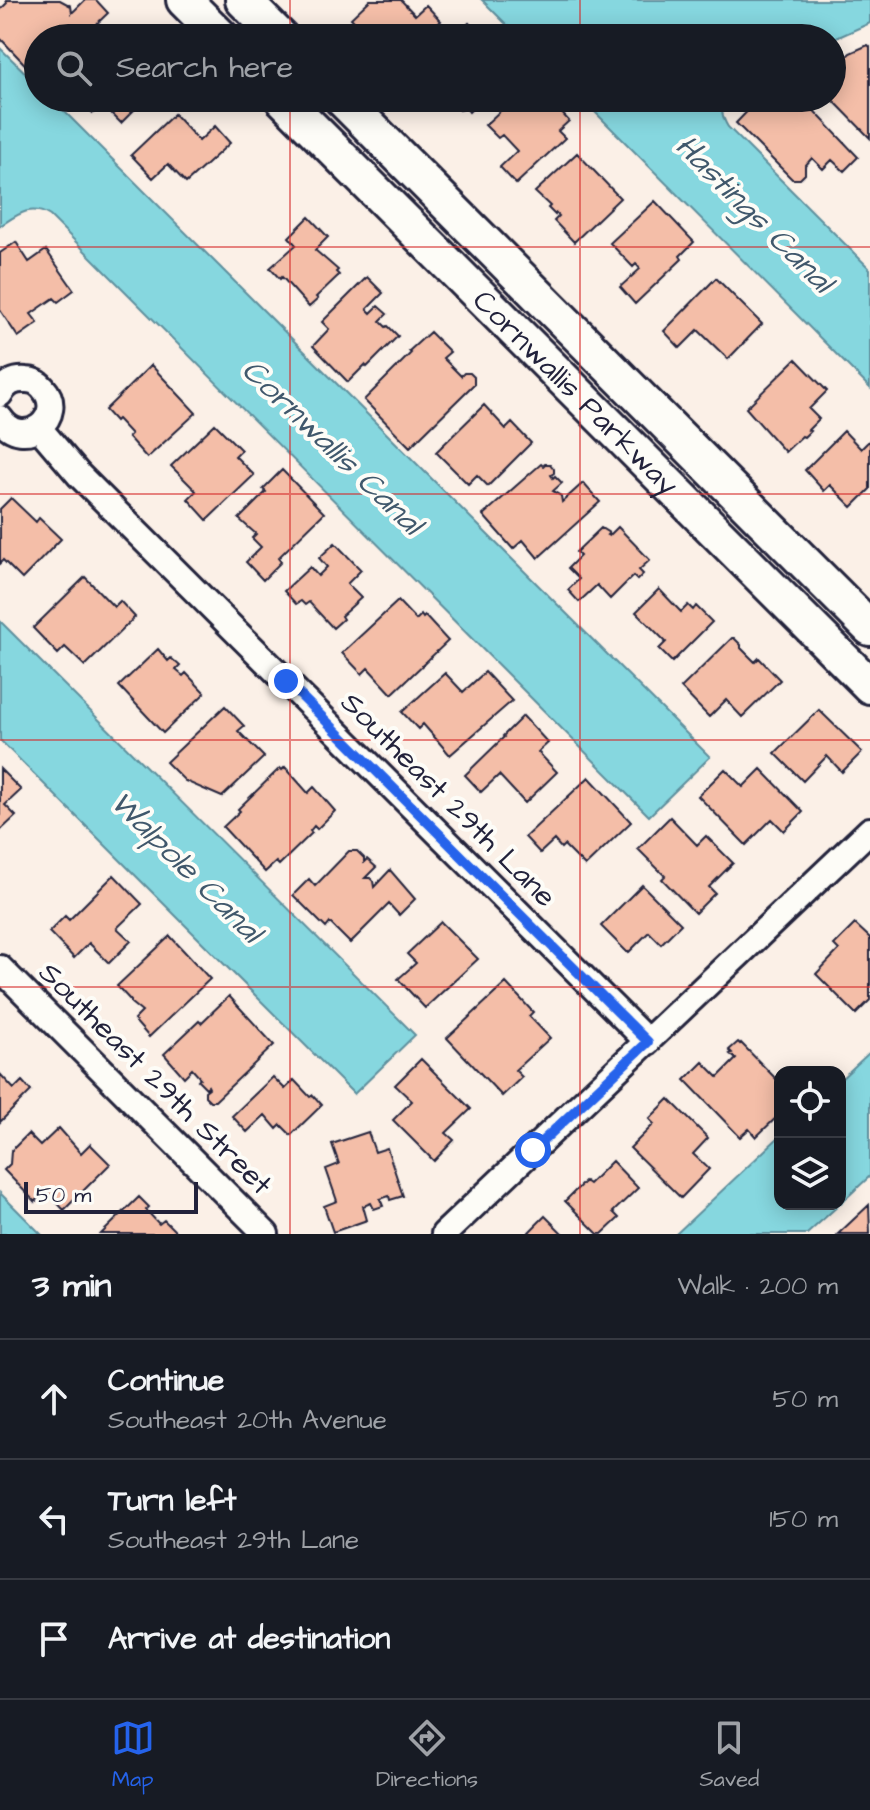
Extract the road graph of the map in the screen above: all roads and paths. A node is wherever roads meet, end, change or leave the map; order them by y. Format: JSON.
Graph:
{"nodes":[{"id":1,"x":184,"y":0,"type":"edge"},
{"id":2,"x":243,"y":0,"type":"edge"},
{"id":3,"x":208,"y":24,"type":"edge"},
{"id":4,"x":267,"y":24,"type":"edge"},
{"id":5,"x":296,"y":112,"type":"edge"},
{"id":6,"x":355,"y":112,"type":"edge"},
{"id":7,"x":526,"y":283,"type":"junction"},
{"id":8,"x":497,"y":312,"type":"junction"},
{"id":9,"x":0,"y":394,"type":"edge"},
{"id":10,"x":0,"y":418,"type":"edge"},
{"id":11,"x":39,"y":428,"type":"junction"},
{"id":12,"x":870,"y":628,"type":"edge"},
{"id":13,"x":870,"y":686,"type":"edge"},
{"id":14,"x":870,"y":830,"type":"edge"},
{"id":15,"x":0,"y":968,"type":"edge"},
{"id":16,"x":648,"y":1042,"type":"junction"},
{"id":17,"x":266,"y":1234,"type":"edge"},
{"id":18,"x":444,"y":1234,"type":"edge"}],
"edges":[{"from":1,"to":3,"type":"street"},
{"from":2,"to":4,"type":"street"},
{"from":5,"to":8,"type":"street","name":"Cornwallis Parkway"},
{"from":6,"to":7,"type":"street","name":"Cornwallis Parkway"},
{"from":7,"to":8,"type":"street"},
{"from":7,"to":12,"type":"street","name":"Cornwallis Parkway"},
{"from":8,"to":13,"type":"street","name":"Cornwallis Parkway"},
{"from":9,"to":11,"type":"street"},
{"from":10,"to":11,"type":"street"},
{"from":11,"to":16,"type":"street","name":"Southeast 29th Lane"},
{"from":14,"to":16,"type":"street"},
{"from":15,"to":17,"type":"street","name":"Southeast 29th Street"},
{"from":16,"to":18,"type":"street"}]}
